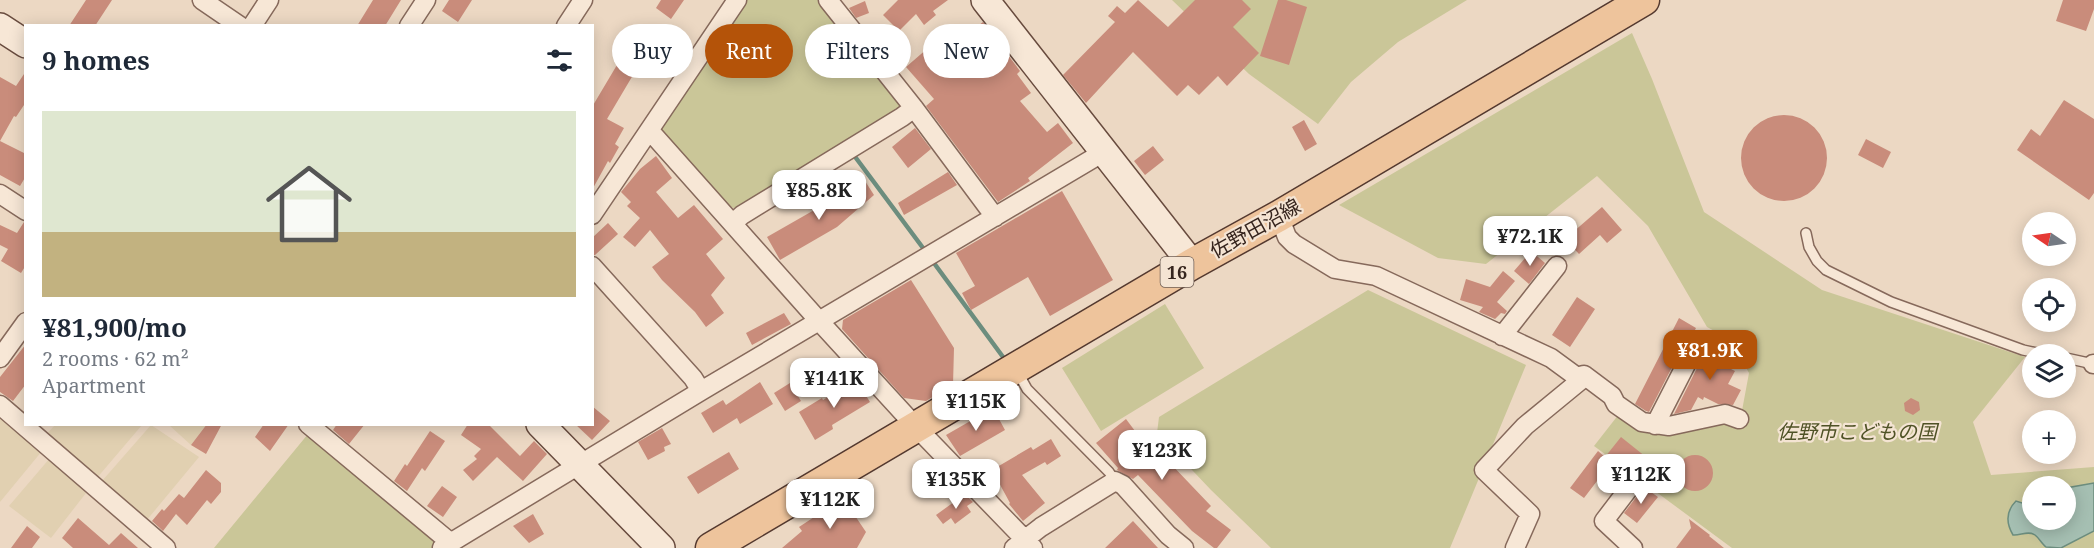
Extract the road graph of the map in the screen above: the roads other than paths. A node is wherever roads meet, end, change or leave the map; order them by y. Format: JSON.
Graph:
{"nodes":[{"id":1,"x":202,"y":0,"type":"edge"},
{"id":2,"x":269,"y":0,"type":"edge"},
{"id":3,"x":426,"y":0,"type":"edge"},
{"id":4,"x":583,"y":0,"type":"edge"},
{"id":5,"x":737,"y":0,"type":"edge"},
{"id":6,"x":828,"y":0,"type":"edge"},
{"id":7,"x":985,"y":0,"type":"edge"},
{"id":8,"x":1644,"y":0,"type":"edge"},
{"id":9,"x":237,"y":24,"type":"edge"},
{"id":10,"x":253,"y":24,"type":"edge"},
{"id":11,"x":410,"y":24,"type":"edge"},
{"id":12,"x":567,"y":24,"type":"edge"},
{"id":13,"x":0,"y":27,"type":"edge"},
{"id":14,"x":24,"y":43,"type":"edge"},
{"id":15,"x":914,"y":108,"type":"junction"},
{"id":16,"x":650,"y":131,"type":"junction"},
{"id":17,"x":1103,"y":150,"type":"junction"},
{"id":18,"x":0,"y":194,"type":"edge"},
{"id":19,"x":24,"y":210,"type":"edge"},
{"id":20,"x":594,"y":212,"type":"edge"},
{"id":21,"x":1279,"y":216,"type":"junction"},
{"id":22,"x":995,"y":217,"type":"junction"},
{"id":23,"x":733,"y":223,"type":"junction"},
{"id":24,"x":1806,"y":233,"type":"dead end"},
{"id":25,"x":1191,"y":264,"type":"junction"},
{"id":26,"x":1557,"y":266,"type":"dead end"},
{"id":27,"x":594,"y":268,"type":"edge"},
{"id":28,"x":820,"y":322,"type":"junction"},
{"id":29,"x":24,"y":325,"type":"edge"},
{"id":30,"x":1502,"y":336,"type":"junction"},
{"id":31,"x":1695,"y":347,"type":"dead end"},
{"id":32,"x":2022,"y":350,"type":"edge"},
{"id":33,"x":0,"y":358,"type":"edge"},
{"id":34,"x":2076,"y":360,"type":"edge"},
{"id":35,"x":2093,"y":364,"type":"edge"},
{"id":36,"x":1016,"y":369,"type":"junction"},
{"id":37,"x":1576,"y":377,"type":"junction"},
{"id":38,"x":701,"y":391,"type":"junction"},
{"id":39,"x":0,"y":405,"type":"edge"},
{"id":40,"x":1739,"y":419,"type":"dead end"},
{"id":41,"x":1655,"y":425,"type":"junction"},
{"id":42,"x":24,"y":426,"type":"edge"},
{"id":43,"x":24,"y":426,"type":"edge"},
{"id":44,"x":310,"y":426,"type":"edge"},
{"id":45,"x":542,"y":426,"type":"edge"},
{"id":46,"x":917,"y":428,"type":"junction"},
{"id":47,"x":580,"y":465,"type":"junction"},
{"id":48,"x":1639,"y":475,"type":"dead end"},
{"id":49,"x":1115,"y":481,"type":"junction"},
{"id":50,"x":447,"y":545,"type":"edge"},
{"id":51,"x":1024,"y":545,"type":"edge"},
{"id":52,"x":166,"y":548,"type":"edge"},
{"id":53,"x":661,"y":548,"type":"edge"},
{"id":54,"x":711,"y":548,"type":"edge"},
{"id":55,"x":1184,"y":548,"type":"edge"},
{"id":56,"x":1515,"y":548,"type":"edge"},
{"id":57,"x":1634,"y":548,"type":"edge"}],
"edges":[{"from":1,"to":9,"type":"street"},
{"from":2,"to":10,"type":"street"},
{"from":3,"to":11,"type":"street"},
{"from":4,"to":12,"type":"street"},
{"from":5,"to":16,"type":"street"},
{"from":6,"to":15,"type":"street"},
{"from":7,"to":17,"type":"street"},
{"from":8,"to":21,"type":"main road","name":"佐野田沼線","number":"16"},
{"from":13,"to":14,"type":"street"},
{"from":15,"to":22,"type":"street"},
{"from":15,"to":23,"type":"street"},
{"from":16,"to":20,"type":"street"},
{"from":16,"to":23,"type":"street"},
{"from":17,"to":22,"type":"street"},
{"from":17,"to":25,"type":"street"},
{"from":18,"to":19,"type":"street"},
{"from":21,"to":25,"type":"main road","name":"佐野田沼線","number":"16"},
{"from":21,"to":30,"type":"street"},
{"from":22,"to":28,"type":"street"},
{"from":23,"to":28,"type":"street"},
{"from":24,"to":32,"type":"lane"},
{"from":25,"to":36,"type":"main road","name":"佐野田沼線","number":"16"},
{"from":26,"to":30,"type":"street"},
{"from":27,"to":38,"type":"street"},
{"from":28,"to":38,"type":"street"},
{"from":28,"to":46,"type":"street"},
{"from":29,"to":33,"type":"street"},
{"from":30,"to":37,"type":"street"},
{"from":31,"to":41,"type":"street"},
{"from":34,"to":35,"type":"lane"},
{"from":36,"to":46,"type":"main road","name":"佐野田沼線","number":"16"},
{"from":36,"to":49,"type":"lane"},
{"from":37,"to":41,"type":"street"},
{"from":37,"to":56,"type":"street"},
{"from":38,"to":47,"type":"street"},
{"from":39,"to":43,"type":"street"},
{"from":40,"to":41,"type":"street"},
{"from":42,"to":52,"type":"street"},
{"from":44,"to":50,"type":"street"},
{"from":45,"to":47,"type":"street"},
{"from":46,"to":51,"type":"street"},
{"from":46,"to":54,"type":"main road","name":"佐野田沼線","number":"16"},
{"from":47,"to":50,"type":"street"},
{"from":47,"to":53,"type":"street"},
{"from":48,"to":57,"type":"street"},
{"from":49,"to":51,"type":"street"},
{"from":49,"to":55,"type":"street"}]}
